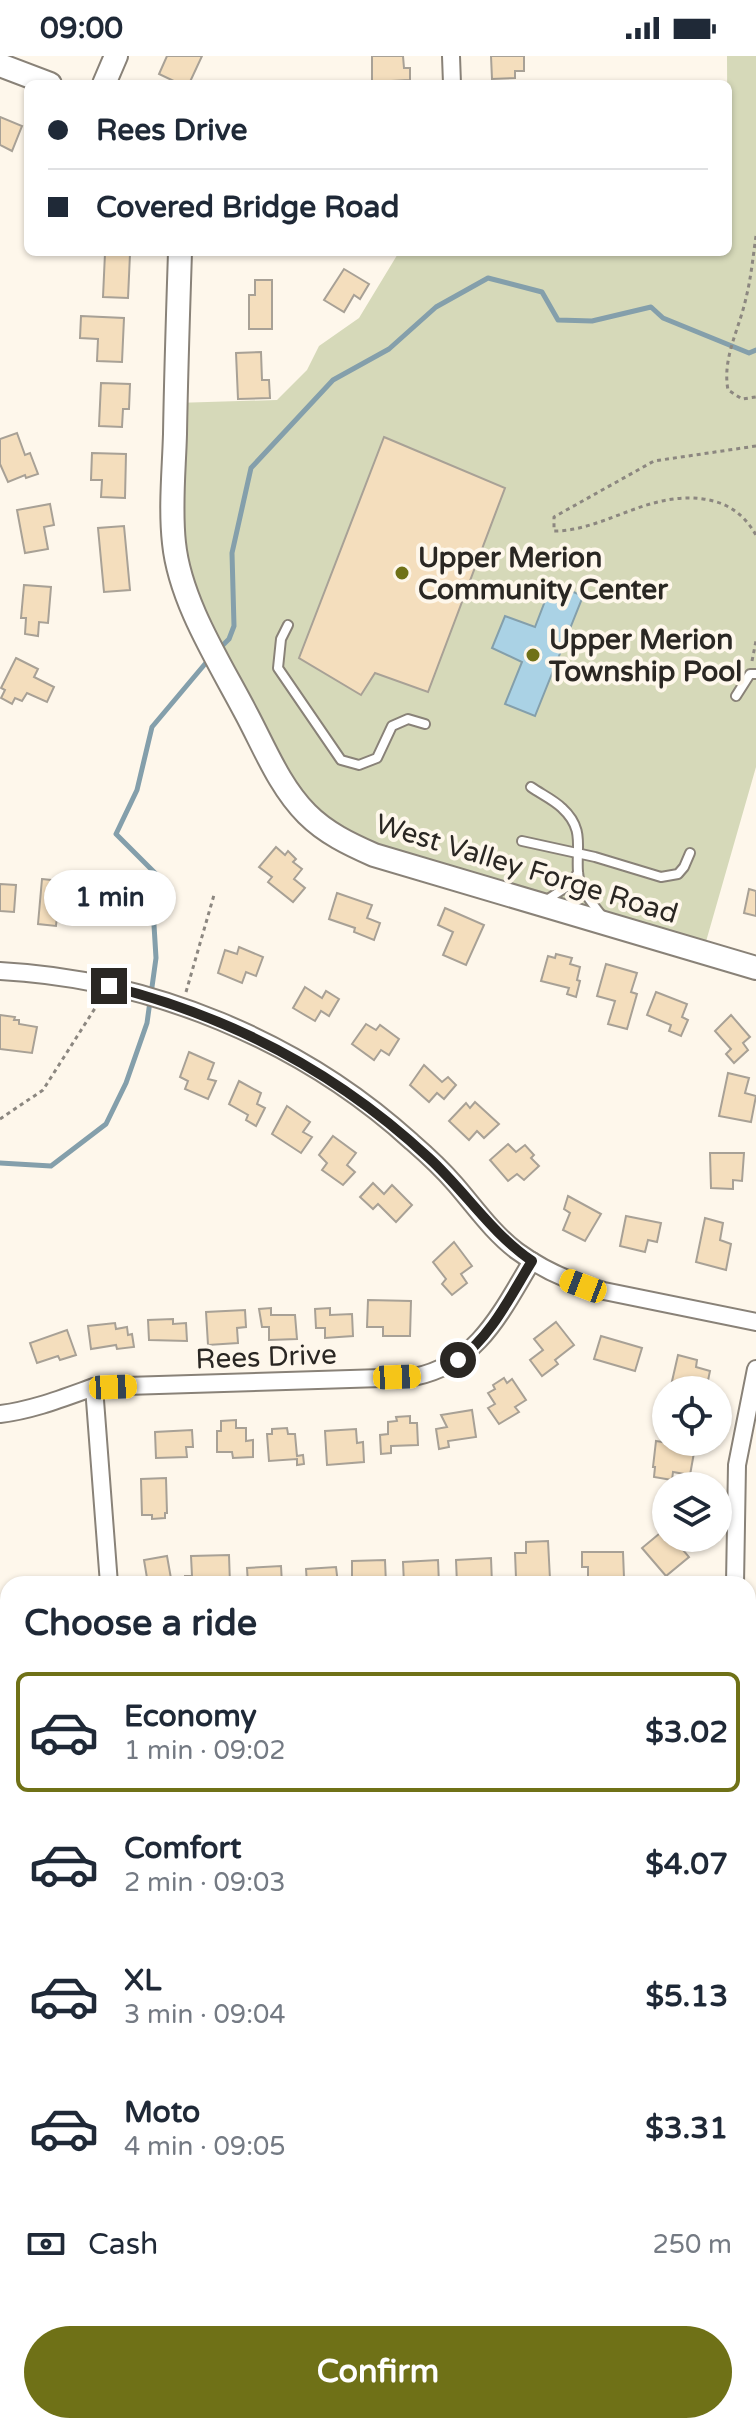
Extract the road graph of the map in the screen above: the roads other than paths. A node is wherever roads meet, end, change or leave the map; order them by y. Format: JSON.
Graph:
{"nodes":[{"id":1,"x":116,"y":56,"type":"edge"},
{"id":2,"x":451,"y":56,"type":"edge"},
{"id":3,"x":0,"y":65,"type":"edge"},
{"id":4,"x":39,"y":80,"type":"edge"},
{"id":5,"x":106,"y":80,"type":"edge"},
{"id":6,"x":452,"y":80,"type":"edge"},
{"id":7,"x":180,"y":256,"type":"edge"},
{"id":8,"x":288,"y":625,"type":"dead end"},
{"id":9,"x":753,"y":674,"type":"edge"},
{"id":10,"x":736,"y":696,"type":"dead end"},
{"id":11,"x":425,"y":724,"type":"dead end"},
{"id":12,"x":531,"y":787,"type":"dead end"},
{"id":13,"x":522,"y":841,"type":"dead end"},
{"id":14,"x":579,"y":853,"type":"junction"},
{"id":15,"x":690,"y":853,"type":"dead end"},
{"id":16,"x":578,"y":873,"type":"junction"},
{"id":17,"x":539,"y":905,"type":"junction"},
{"id":18,"x":610,"y":926,"type":"junction"},
{"id":19,"x":756,"y":968,"type":"edge"},
{"id":20,"x":0,"y":971,"type":"edge"},
{"id":21,"x":532,"y":1261,"type":"junction"},
{"id":22,"x":756,"y":1322,"type":"edge"},
{"id":23,"x":756,"y":1369,"type":"edge"},
{"id":24,"x":94,"y":1387,"type":"junction"},
{"id":25,"x":0,"y":1414,"type":"edge"},
{"id":26,"x":108,"y":1576,"type":"edge"},
{"id":27,"x":735,"y":1576,"type":"edge"}],
"edges":[{"from":1,"to":5,"type":"main road"},
{"from":2,"to":6,"type":"street"},
{"from":3,"to":4,"type":"main road"},
{"from":7,"to":17,"type":"main road","name":"West Valley Forge Road"},
{"from":8,"to":11,"type":"lane"},
{"from":9,"to":10,"type":"lane"},
{"from":12,"to":14,"type":"lane"},
{"from":13,"to":14,"type":"lane"},
{"from":14,"to":15,"type":"lane"},
{"from":14,"to":16,"type":"lane"},
{"from":16,"to":17,"type":"lane"},
{"from":16,"to":18,"type":"lane"},
{"from":17,"to":18,"type":"main road","name":"West Valley Forge Road"},
{"from":18,"to":19,"type":"main road","name":"West Valley Forge Road"},
{"from":20,"to":21,"type":"street"},
{"from":21,"to":22,"type":"street"},
{"from":21,"to":24,"type":"street","name":"Rees Drive"},
{"from":23,"to":27,"type":"street"},
{"from":24,"to":25,"type":"street","name":"Rees Drive"},
{"from":24,"to":26,"type":"street"}]}
